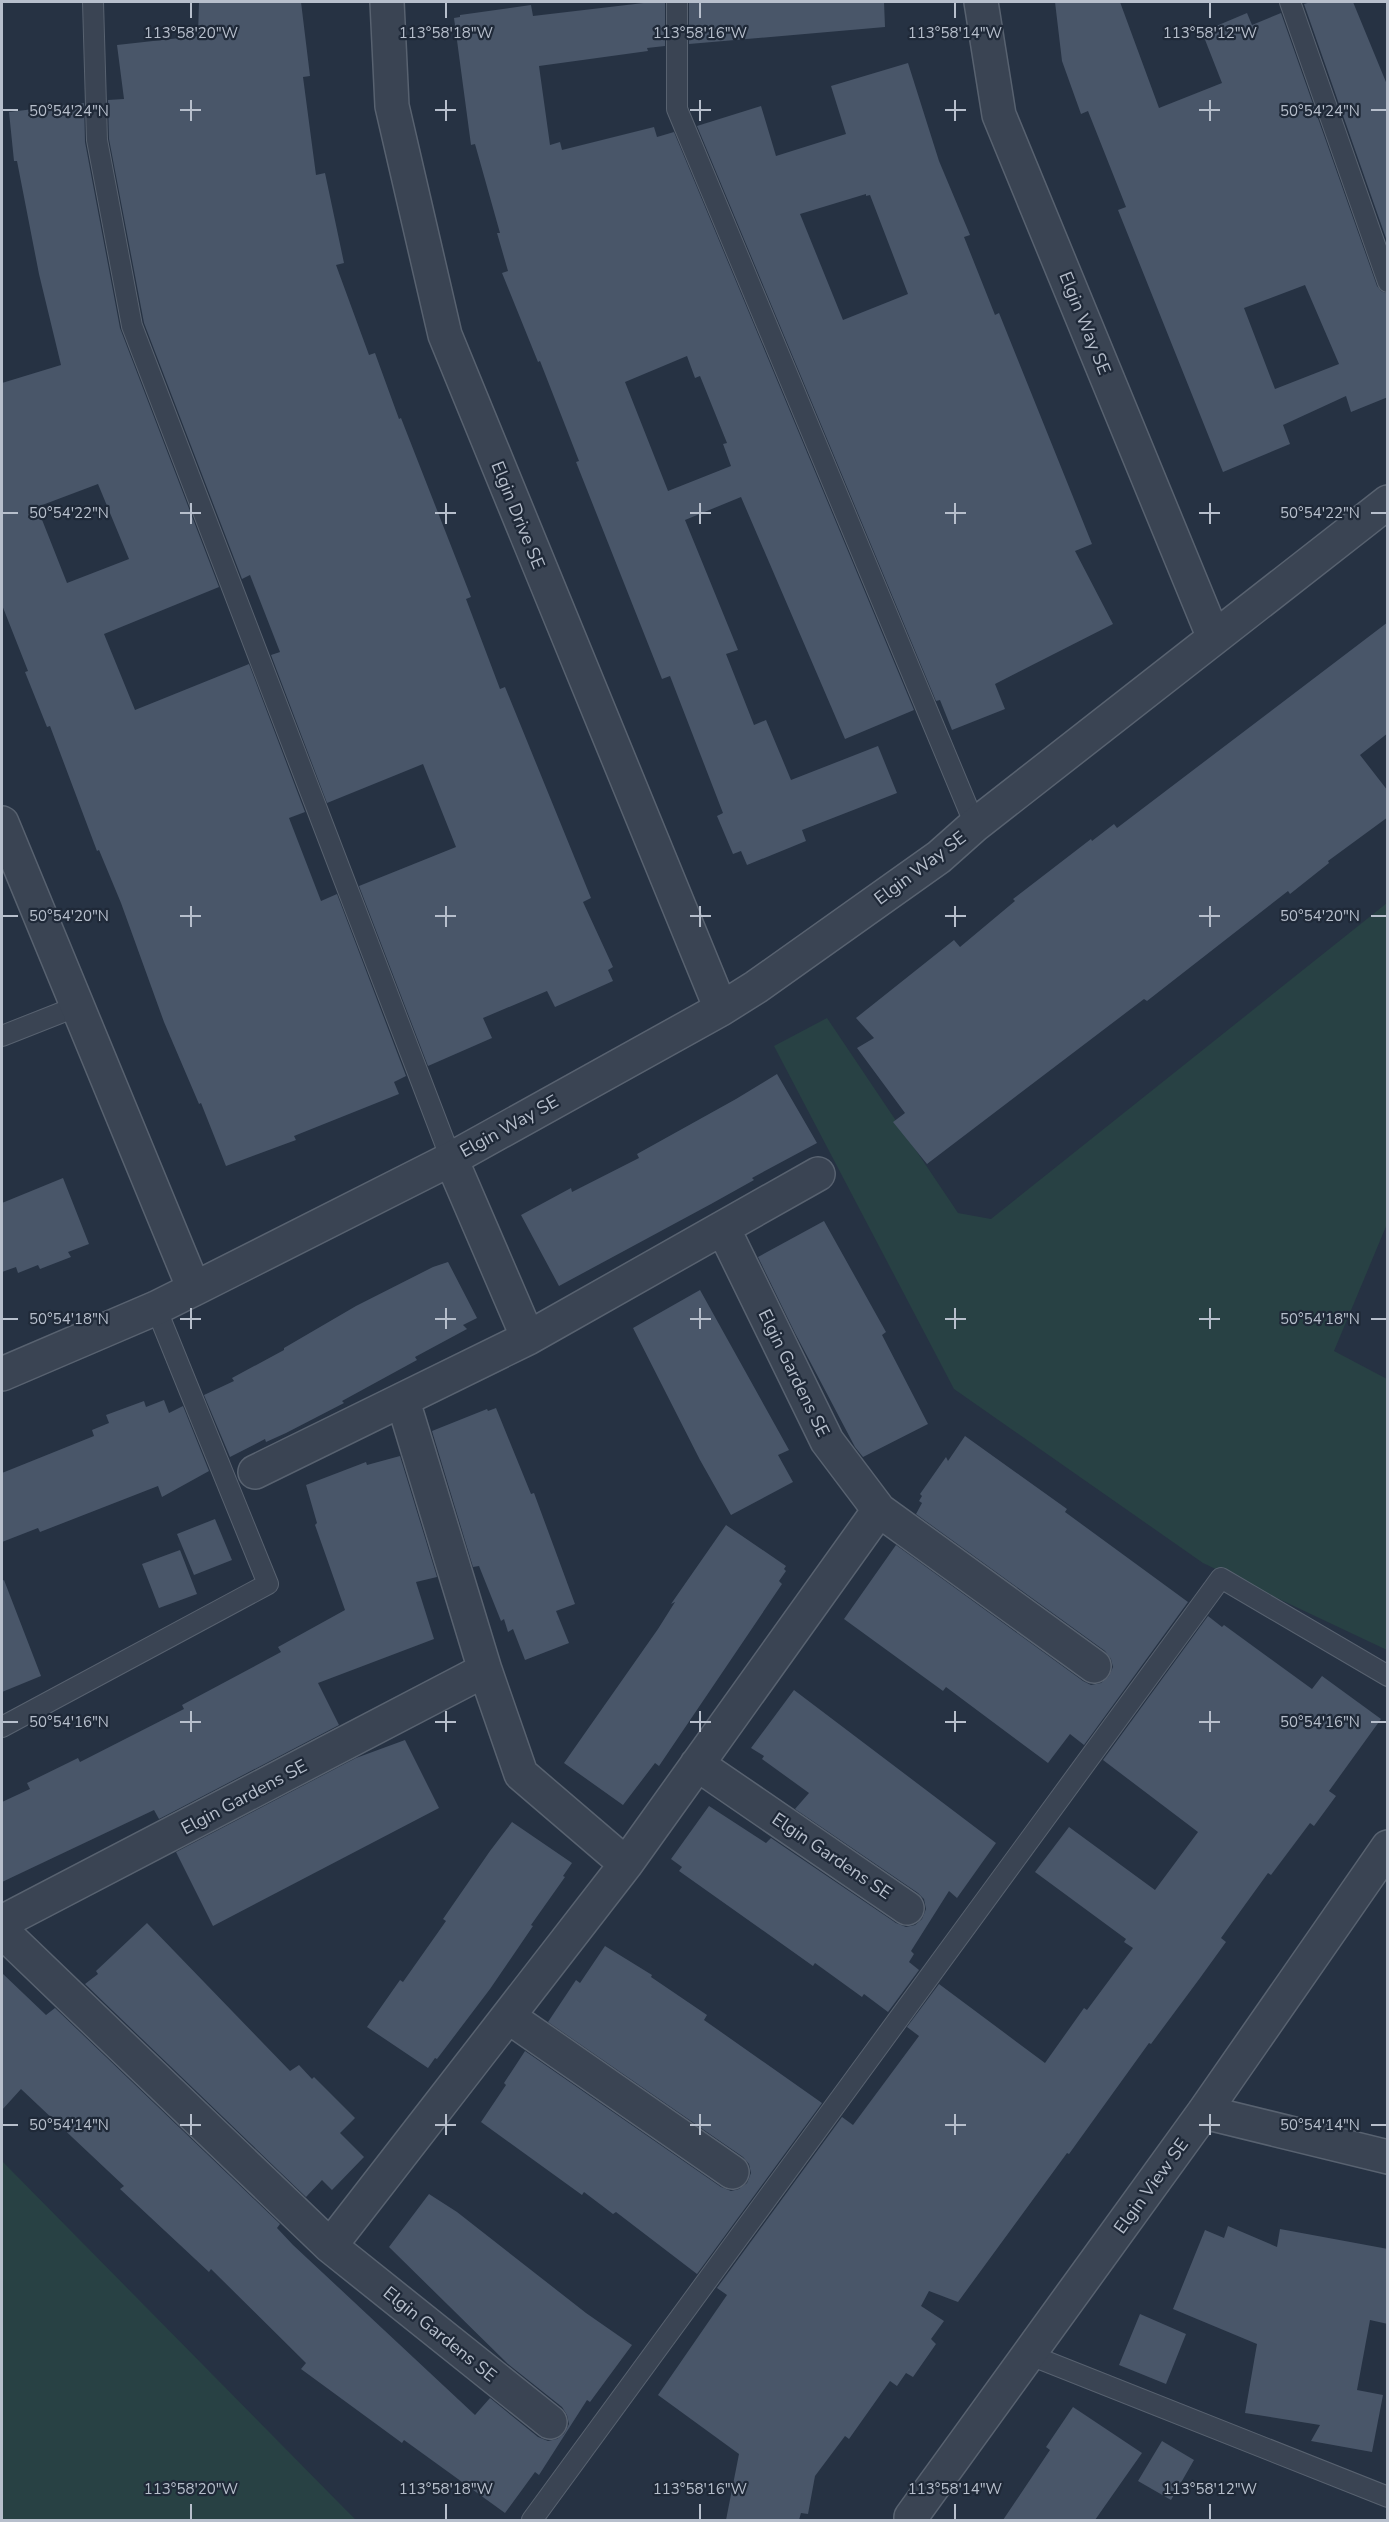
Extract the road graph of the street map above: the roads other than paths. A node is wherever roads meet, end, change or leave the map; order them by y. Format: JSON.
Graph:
{"nodes":[{"id":1,"x":93,"y":2,"type":"edge"},
{"id":2,"x":387,"y":2,"type":"edge"},
{"id":3,"x":677,"y":2,"type":"edge"},
{"id":4,"x":981,"y":2,"type":"edge"},
{"id":5,"x":1290,"y":2,"type":"edge"},
{"id":6,"x":1388,"y":282,"type":"edge"},
{"id":7,"x":1388,"y":502,"type":"edge"},
{"id":8,"x":1214,"y":638,"type":"junction"},
{"id":9,"x":2,"y":823,"type":"edge"},
{"id":10,"x":975,"y":825,"type":"junction"},
{"id":11,"x":78,"y":1006,"type":"junction"},
{"id":12,"x":720,"y":1009,"type":"junction"},
{"id":13,"x":2,"y":1036,"type":"edge"},
{"id":14,"x":451,"y":1159,"type":"junction"},
{"id":15,"x":818,"y":1174,"type":"dead end"},
{"id":16,"x":723,"y":1228,"type":"junction"},
{"id":17,"x":194,"y":1289,"type":"junction"},
{"id":18,"x":156,"y":1308,"type":"junction"},
{"id":19,"x":528,"y":1338,"type":"junction"},
{"id":20,"x":2,"y":1374,"type":"edge"},
{"id":21,"x":403,"y":1401,"type":"junction"},
{"id":22,"x":255,"y":1472,"type":"dead end"},
{"id":23,"x":879,"y":1510,"type":"junction"},
{"id":24,"x":1094,"y":1666,"type":"dead end"},
{"id":25,"x":485,"y":1670,"type":"junction"},
{"id":26,"x":1388,"y":1676,"type":"edge"},
{"id":27,"x":2,"y":1727,"type":"edge"},
{"id":28,"x":697,"y":1764,"type":"junction"},
{"id":29,"x":1384,"y":1859,"type":"edge"},
{"id":30,"x":626,"y":1864,"type":"junction"},
{"id":31,"x":907,"y":1908,"type":"dead end"},
{"id":32,"x":2,"y":1922,"type":"edge"},
{"id":33,"x":2,"y":1931,"type":"edge"},
{"id":34,"x":509,"y":2017,"type":"junction"},
{"id":35,"x":1204,"y":2112,"type":"junction"},
{"id":36,"x":1388,"y":2157,"type":"edge"},
{"id":37,"x":732,"y":2172,"type":"dead end"},
{"id":38,"x":330,"y":2247,"type":"junction"},
{"id":39,"x":1030,"y":2355,"type":"junction"},
{"id":40,"x":550,"y":2422,"type":"dead end"},
{"id":41,"x":1388,"y":2497,"type":"edge"},
{"id":42,"x":532,"y":2520,"type":"edge"},
{"id":43,"x":911,"y":2520,"type":"edge"}],
"edges":[{"from":1,"to":14,"type":"lane"},
{"from":2,"to":12,"type":"street","name":"Elgin Drive SE"},
{"from":3,"to":10,"type":"lane"},
{"from":4,"to":8,"type":"street","name":"Elgin Way SE"},
{"from":5,"to":6,"type":"lane"},
{"from":7,"to":8,"type":"street","name":"Elgin Way SE"},
{"from":8,"to":10,"type":"street","name":"Elgin Way SE"},
{"from":9,"to":11,"type":"street"},
{"from":10,"to":12,"type":"street","name":"Elgin Way SE"},
{"from":11,"to":13,"type":"lane"},
{"from":11,"to":17,"type":"street"},
{"from":12,"to":14,"type":"street","name":"Elgin Way SE"},
{"from":14,"to":17,"type":"street","name":"Elgin Way SE"},
{"from":14,"to":19,"type":"street"},
{"from":15,"to":16,"type":"street"},
{"from":16,"to":19,"type":"street"},
{"from":16,"to":23,"type":"street","name":"Elgin Gardens SE"},
{"from":17,"to":18,"type":"street","name":"Elgin Way SE"},
{"from":18,"to":20,"type":"street","name":"Elgin Way SE"},
{"from":18,"to":27,"type":"lane"},
{"from":19,"to":21,"type":"street"},
{"from":21,"to":22,"type":"street"},
{"from":21,"to":25,"type":"street"},
{"from":23,"to":24,"type":"street","name":"Elgin Gardens SE"},
{"from":23,"to":28,"type":"street"},
{"from":25,"to":30,"type":"street"},
{"from":25,"to":32,"type":"street","name":"Elgin Gardens SE"},
{"from":26,"to":42,"type":"lane"},
{"from":28,"to":30,"type":"street"},
{"from":28,"to":31,"type":"street","name":"Elgin Gardens SE"},
{"from":29,"to":35,"type":"street","name":"Elgin View SE"},
{"from":30,"to":34,"type":"street"},
{"from":33,"to":38,"type":"street","name":"Elgin Gardens SE"},
{"from":34,"to":37,"type":"street"},
{"from":34,"to":38,"type":"street"},
{"from":35,"to":36,"type":"street"},
{"from":35,"to":39,"type":"street","name":"Elgin View SE"},
{"from":38,"to":40,"type":"street","name":"Elgin Gardens SE"},
{"from":39,"to":41,"type":"lane"},
{"from":39,"to":43,"type":"street","name":"Elgin View SE"}]}
